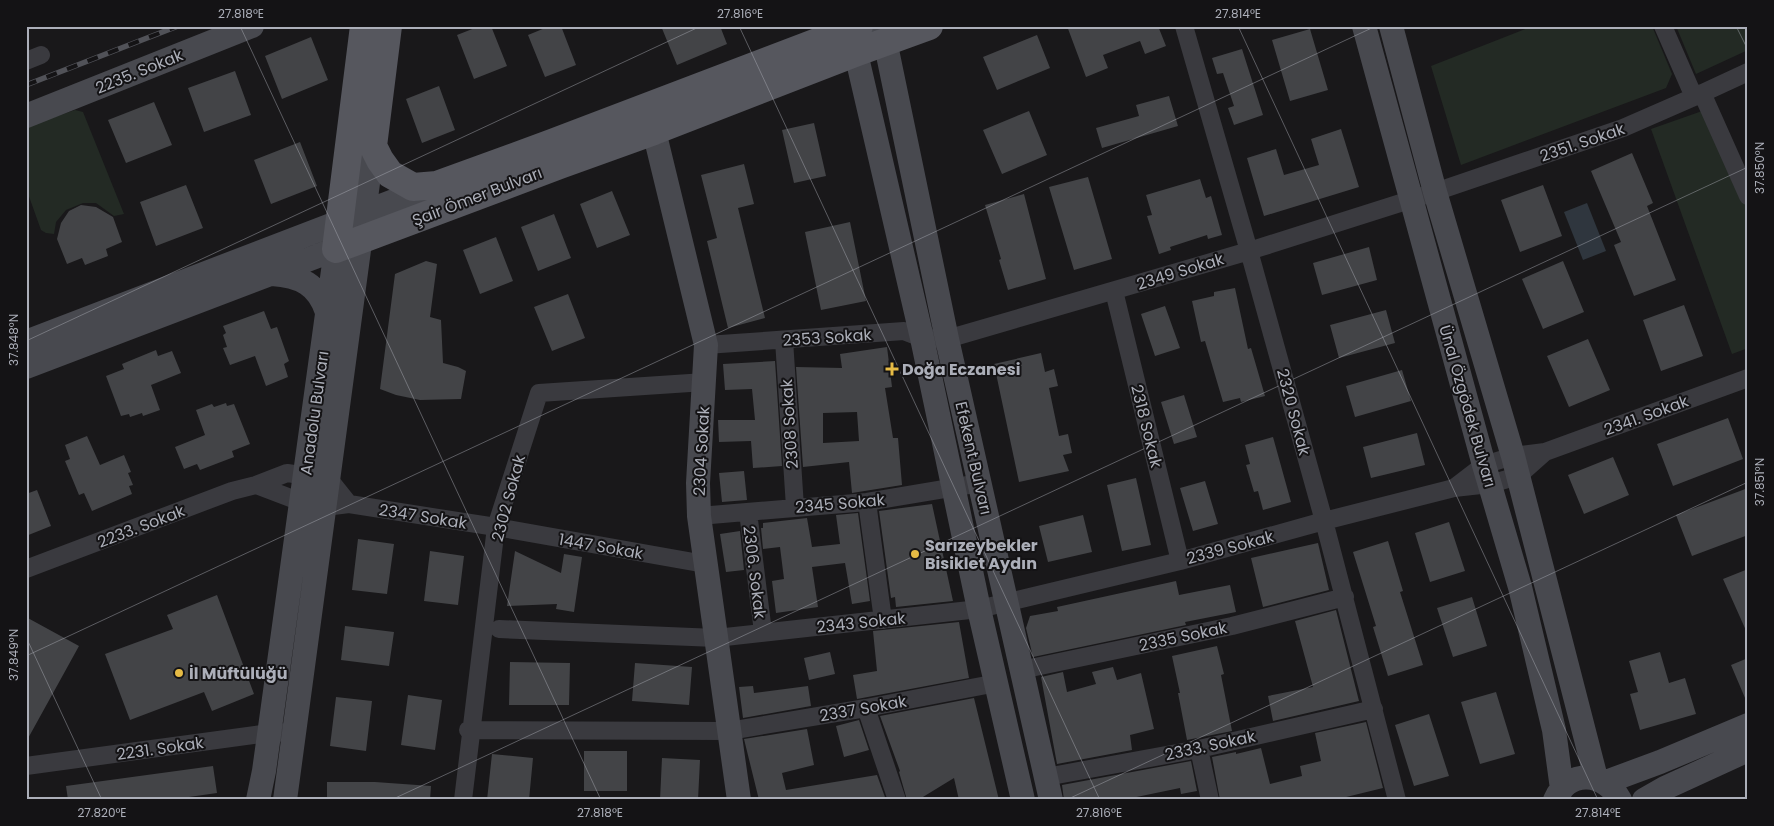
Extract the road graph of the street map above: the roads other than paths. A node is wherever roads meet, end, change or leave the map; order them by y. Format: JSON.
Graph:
{"nodes":[{"id":1,"x":252,"y":26,"type":"edge"},
{"id":2,"x":364,"y":26,"type":"edge"},
{"id":3,"x":388,"y":26,"type":"edge"},
{"id":4,"x":929,"y":26,"type":"edge"},
{"id":5,"x":1184,"y":26,"type":"edge"},
{"id":6,"x":1364,"y":26,"type":"edge"},
{"id":7,"x":1391,"y":26,"type":"edge"},
{"id":8,"x":1663,"y":26,"type":"edge"},
{"id":9,"x":884,"y":34,"type":"edge"},
{"id":10,"x":855,"y":36,"type":"edge"},
{"id":11,"x":1748,"y":72,"type":"edge"},
{"id":12,"x":1698,"y":95,"type":"junction"},
{"id":13,"x":646,"y":106,"type":"junction"},
{"id":14,"x":26,"y":116,"type":"edge"},
{"id":15,"x":654,"y":132,"type":"junction"},
{"id":16,"x":373,"y":146,"type":"junction"},
{"id":17,"x":437,"y":185,"type":"junction"},
{"id":18,"x":1435,"y":192,"type":"junction"},
{"id":19,"x":1748,"y":196,"type":"edge"},
{"id":20,"x":1411,"y":200,"type":"junction"},
{"id":21,"x":365,"y":213,"type":"junction"},
{"id":22,"x":339,"y":222,"type":"junction"},
{"id":23,"x":361,"y":240,"type":"junction"},
{"id":24,"x":336,"y":249,"type":"junction"},
{"id":25,"x":1249,"y":251,"type":"junction"},
{"id":26,"x":272,"y":274,"type":"junction"},
{"id":27,"x":1114,"y":291,"type":"junction"},
{"id":28,"x":327,"y":312,"type":"junction"},
{"id":29,"x":922,"y":338,"type":"junction"},
{"id":30,"x":947,"y":339,"type":"junction"},
{"id":31,"x":784,"y":340,"type":"junction"},
{"id":32,"x":26,"y":342,"type":"edge"},
{"id":33,"x":706,"y":345,"type":"junction"},
{"id":34,"x":26,"y":367,"type":"edge"},
{"id":35,"x":1748,"y":378,"type":"edge"},
{"id":36,"x":705,"y":382,"type":"junction"},
{"id":37,"x":1515,"y":466,"type":"junction"},
{"id":38,"x":1487,"y":474,"type":"junction"},
{"id":39,"x":305,"y":475,"type":"junction"},
{"id":40,"x":329,"y":480,"type":"junction"},
{"id":41,"x":980,"y":483,"type":"junction"},
{"id":42,"x":256,"y":485,"type":"junction"},
{"id":43,"x":953,"y":488,"type":"junction"},
{"id":44,"x":302,"y":502,"type":"junction"},
{"id":45,"x":867,"y":502,"type":"junction"},
{"id":46,"x":349,"y":504,"type":"junction"},
{"id":47,"x":325,"y":507,"type":"junction"},
{"id":48,"x":795,"y":507,"type":"junction"},
{"id":49,"x":748,"y":512,"type":"junction"},
{"id":50,"x":699,"y":516,"type":"junction"},
{"id":51,"x":1324,"y":521,"type":"junction"},
{"id":52,"x":496,"y":528,"type":"junction"},
{"id":53,"x":1180,"y":561,"type":"junction"},
{"id":54,"x":705,"y":564,"type":"junction"},
{"id":55,"x":26,"y":570,"type":"edge"},
{"id":56,"x":1345,"y":597,"type":"junction"},
{"id":57,"x":1006,"y":603,"type":"junction"},
{"id":58,"x":979,"y":609,"type":"junction"},
{"id":59,"x":883,"y":620,"type":"junction"},
{"id":60,"x":499,"y":629,"type":"dead end"},
{"id":61,"x":763,"y":632,"type":"junction"},
{"id":62,"x":716,"y":638,"type":"junction"},
{"id":63,"x":1021,"y":670,"type":"junction"},
{"id":64,"x":997,"y":682,"type":"junction"},
{"id":65,"x":866,"y":708,"type":"junction"},
{"id":66,"x":1374,"y":709,"type":"junction"},
{"id":67,"x":1748,"y":725,"type":"edge"},
{"id":68,"x":470,"y":730,"type":"junction"},
{"id":69,"x":729,"y":731,"type":"junction"},
{"id":70,"x":294,"y":732,"type":"junction"},
{"id":71,"x":269,"y":733,"type":"junction"},
{"id":72,"x":1198,"y":749,"type":"junction"},
{"id":73,"x":1748,"y":750,"type":"edge"},
{"id":74,"x":26,"y":766,"type":"edge"},
{"id":75,"x":1046,"y":777,"type":"junction"},
{"id":76,"x":1607,"y":787,"type":"edge"},
{"id":77,"x":1558,"y":794,"type":"edge"},
{"id":78,"x":1394,"y":799,"type":"edge"},
{"id":79,"x":258,"y":800,"type":"edge"},
{"id":80,"x":285,"y":800,"type":"edge"},
{"id":81,"x":462,"y":800,"type":"edge"},
{"id":82,"x":739,"y":800,"type":"edge"},
{"id":83,"x":897,"y":800,"type":"edge"},
{"id":84,"x":1023,"y":800,"type":"edge"},
{"id":85,"x":1052,"y":800,"type":"edge"},
{"id":86,"x":1210,"y":800,"type":"edge"},
{"id":87,"x":1644,"y":800,"type":"edge"}],
"edges":[{"from":1,"to":14,"type":"main road","name":"2235. Sokak"},
{"from":2,"to":22,"type":"main road","name":"Anadolu Bulvarı"},
{"from":3,"to":16,"type":"main road","name":"Anadolu Bulvarı"},
{"from":4,"to":9,"type":"main road","name":"Şair Ömer Bulvarı"},
{"from":5,"to":25,"type":"street","name":"2320 Sokak"},
{"from":6,"to":20,"type":"main road","name":"Ünal Özgödek Bulvarı"},
{"from":7,"to":18,"type":"main road","name":"Ünal Özgödek Bulvarı"},
{"from":8,"to":12,"type":"street"},
{"from":9,"to":10,"type":"main road","name":"Şair Ömer Bulvarı"},
{"from":9,"to":30,"type":"main road","name":"Efekent Bulvarı"},
{"from":10,"to":13,"type":"main road","name":"Şair Ömer Bulvarı"},
{"from":10,"to":15,"type":"main road","name":"Şair Ömer Bulvarı"},
{"from":10,"to":29,"type":"main road","name":"Efekent Bulvarı"},
{"from":11,"to":12,"type":"street","name":"2351. Sokak"},
{"from":12,"to":18,"type":"street","name":"2351. Sokak"},
{"from":12,"to":19,"type":"street"},
{"from":13,"to":15,"type":"main road","name":"2304 Sokak"},
{"from":13,"to":17,"type":"main road","name":"Şair Ömer Bulvarı"},
{"from":15,"to":23,"type":"main road","name":"Şair Ömer Bulvarı"},
{"from":15,"to":33,"type":"main road","name":"2304 Sokak"},
{"from":16,"to":17,"type":"main road"},
{"from":16,"to":21,"type":"main road","name":"Anadolu Bulvarı"},
{"from":17,"to":21,"type":"main road","name":"Şair Ömer Bulvarı"},
{"from":18,"to":20,"type":"street","name":"2351. Sokak"},
{"from":18,"to":37,"type":"main road","name":"Ünal Özgödek Bulvarı"},
{"from":20,"to":25,"type":"street","name":"2349 Sokak"},
{"from":20,"to":38,"type":"main road","name":"Ünal Özgödek Bulvarı"},
{"from":21,"to":22,"type":"main road","name":"Şair Ömer Bulvarı"},
{"from":21,"to":23,"type":"main road","name":"Anadolu Bulvarı"},
{"from":22,"to":24,"type":"main road","name":"Anadolu Bulvarı"},
{"from":22,"to":32,"type":"main road","name":"Şair Ömer Bulvarı"},
{"from":23,"to":24,"type":"main road","name":"Şair Ömer Bulvarı"},
{"from":23,"to":40,"type":"main road","name":"Anadolu Bulvarı"},
{"from":24,"to":26,"type":"main road","name":"Şair Ömer Bulvarı"},
{"from":24,"to":28,"type":"main road","name":"Anadolu Bulvarı"},
{"from":25,"to":27,"type":"street","name":"2349 Sokak"},
{"from":25,"to":51,"type":"street","name":"2320 Sokak"},
{"from":26,"to":28,"type":"main road"},
{"from":26,"to":34,"type":"main road","name":"Şair Ömer Bulvarı"},
{"from":27,"to":30,"type":"street","name":"2349 Sokak"},
{"from":27,"to":53,"type":"street","name":"2318 Sokak"},
{"from":28,"to":39,"type":"main road","name":"Anadolu Bulvarı"},
{"from":29,"to":30,"type":"street","name":"2353 Sokak"},
{"from":29,"to":31,"type":"street","name":"2353 Sokak"},
{"from":29,"to":43,"type":"main road","name":"Efekent Bulvarı"},
{"from":30,"to":41,"type":"main road","name":"Efekent Bulvarı"},
{"from":31,"to":33,"type":"street","name":"2353 Sokak"},
{"from":31,"to":48,"type":"street","name":"2308 Sokak"},
{"from":33,"to":36,"type":"main road","name":"2304 Sokak"},
{"from":35,"to":37,"type":"street","name":"2341. Sokak"},
{"from":36,"to":50,"type":"main road","name":"2304 Sokak"},
{"from":36,"to":52,"type":"street","name":"2302 Sokak"},
{"from":37,"to":38,"type":"street"},
{"from":37,"to":76,"type":"main road","name":"Ünal Özgödek Bulvarı"},
{"from":38,"to":51,"type":"street","name":"2339 Sokak"},
{"from":38,"to":77,"type":"main road","name":"Ünal Özgödek Bulvarı"},
{"from":39,"to":40,"type":"street","name":"2233. Sokak"},
{"from":39,"to":42,"type":"street","name":"2233. Sokak"},
{"from":39,"to":44,"type":"main road","name":"Anadolu Bulvarı"},
{"from":40,"to":46,"type":"street"},
{"from":40,"to":47,"type":"main road","name":"Anadolu Bulvarı"},
{"from":41,"to":43,"type":"street","name":"2345 Sokak"},
{"from":41,"to":57,"type":"main road","name":"Efekent Bulvarı"},
{"from":42,"to":44,"type":"street"},
{"from":42,"to":55,"type":"street","name":"2233. Sokak"},
{"from":43,"to":45,"type":"street","name":"2345 Sokak"},
{"from":43,"to":58,"type":"main road","name":"Efekent Bulvarı"},
{"from":44,"to":47,"type":"street"},
{"from":44,"to":71,"type":"main road","name":"Anadolu Bulvarı"},
{"from":45,"to":48,"type":"street","name":"2345 Sokak"},
{"from":45,"to":59,"type":"street"},
{"from":46,"to":47,"type":"street","name":"2347 Sokak"},
{"from":46,"to":52,"type":"street","name":"2347 Sokak"},
{"from":47,"to":70,"type":"main road","name":"Anadolu Bulvarı"},
{"from":48,"to":49,"type":"street","name":"2345 Sokak"},
{"from":49,"to":50,"type":"street","name":"2345 Sokak"},
{"from":49,"to":61,"type":"street","name":"2306. Sokak"},
{"from":50,"to":54,"type":"main road","name":"2304 Sokak"},
{"from":51,"to":53,"type":"street","name":"2339 Sokak"},
{"from":51,"to":56,"type":"street","name":"2320 Sokak"},
{"from":52,"to":54,"type":"street","name":"1447 Sokak"},
{"from":52,"to":68,"type":"street","name":"2302 Sokak"},
{"from":53,"to":57,"type":"street","name":"2339 Sokak"},
{"from":54,"to":62,"type":"main road","name":"2304 Sokak"},
{"from":56,"to":63,"type":"street","name":"2335 Sokak"},
{"from":56,"to":66,"type":"street","name":"2320 Sokak"},
{"from":57,"to":58,"type":"street","name":"2343 Sokak"},
{"from":57,"to":63,"type":"main road","name":"Efekent Bulvarı"},
{"from":58,"to":59,"type":"street","name":"2343 Sokak"},
{"from":58,"to":64,"type":"main road","name":"Efekent Bulvarı"},
{"from":59,"to":61,"type":"street","name":"2343 Sokak"},
{"from":60,"to":62,"type":"street","name":"2343 Sokak"},
{"from":61,"to":62,"type":"street","name":"2343 Sokak"},
{"from":62,"to":69,"type":"main road","name":"2304 Sokak"},
{"from":63,"to":75,"type":"main road","name":"Efekent Bulvarı"},
{"from":64,"to":65,"type":"street","name":"2337 Sokak"},
{"from":64,"to":84,"type":"main road","name":"Efekent Bulvarı"},
{"from":65,"to":69,"type":"street","name":"2337 Sokak"},
{"from":65,"to":83,"type":"street"},
{"from":66,"to":72,"type":"street","name":"2333. Sokak"},
{"from":66,"to":78,"type":"street","name":"2320 Sokak"},
{"from":67,"to":76,"type":"main road"},
{"from":68,"to":69,"type":"street","name":"2337 Sokak"},
{"from":68,"to":81,"type":"street","name":"2302 Sokak"},
{"from":69,"to":82,"type":"main road","name":"2304 Sokak"},
{"from":70,"to":71,"type":"street","name":"2231. Sokak"},
{"from":70,"to":80,"type":"main road","name":"Anadolu Bulvarı"},
{"from":71,"to":74,"type":"street","name":"2231. Sokak"},
{"from":71,"to":79,"type":"main road","name":"Anadolu Bulvarı"},
{"from":72,"to":75,"type":"street","name":"2333. Sokak"},
{"from":72,"to":86,"type":"street"},
{"from":73,"to":87,"type":"main road"},
{"from":75,"to":85,"type":"main road","name":"Efekent Bulvarı"},
{"from":76,"to":77,"type":"main road"}]}
